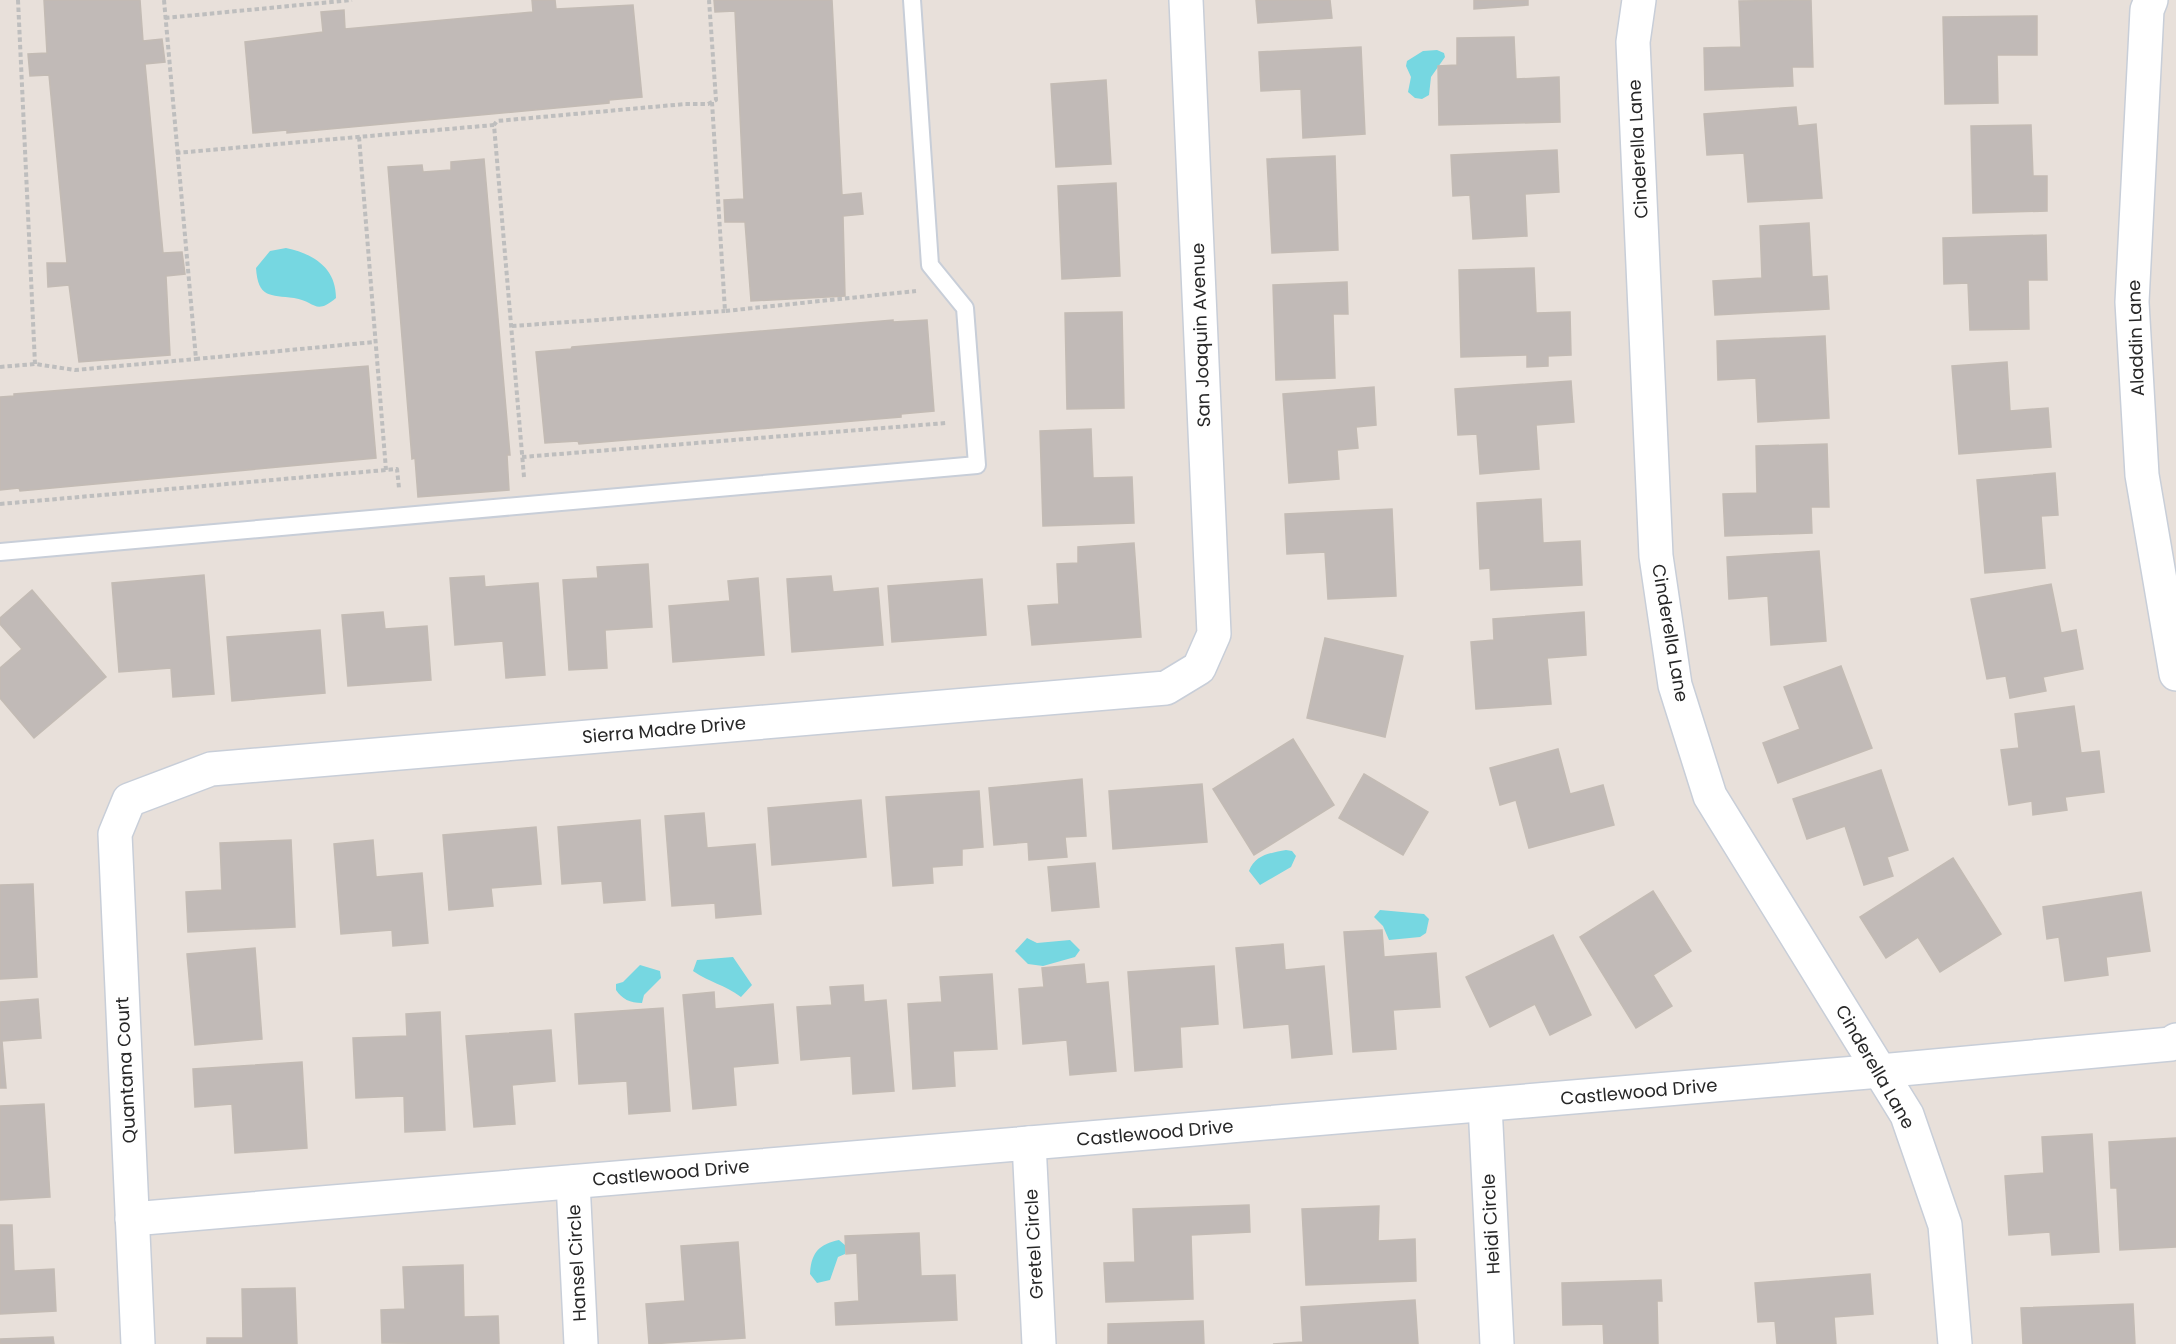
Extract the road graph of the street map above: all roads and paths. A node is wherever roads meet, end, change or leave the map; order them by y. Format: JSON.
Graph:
{"nodes":[{"id":1,"x":18,"y":0,"type":"edge"},
{"id":2,"x":164,"y":0,"type":"edge"},
{"id":3,"x":352,"y":0,"type":"edge"},
{"id":4,"x":709,"y":0,"type":"edge"},
{"id":5,"x":912,"y":0,"type":"edge"},
{"id":6,"x":1186,"y":0,"type":"edge"},
{"id":7,"x":1639,"y":0,"type":"edge"},
{"id":8,"x":2151,"y":0,"type":"edge"},
{"id":9,"x":165,"y":18,"type":"junction"},
{"id":10,"x":712,"y":102,"type":"junction"},
{"id":11,"x":494,"y":124,"type":"junction"},
{"id":12,"x":359,"y":137,"type":"junction"},
{"id":13,"x":176,"y":153,"type":"junction"},
{"id":14,"x":950,"y":289,"type":"junction"},
{"id":15,"x":725,"y":311,"type":"junction"},
{"id":16,"x":512,"y":326,"type":"junction"},
{"id":17,"x":374,"y":342,"type":"junction"},
{"id":18,"x":196,"y":359,"type":"junction"},
{"id":19,"x":35,"y":364,"type":"junction"},
{"id":20,"x":0,"y":366,"type":"edge"},
{"id":21,"x":973,"y":420,"type":"junction"},
{"id":22,"x":522,"y":457,"type":"junction"},
{"id":23,"x":386,"y":470,"type":"junction"},
{"id":24,"x":0,"y":504,"type":"edge"},
{"id":25,"x":529,"y":505,"type":"junction"},
{"id":26,"x":402,"y":516,"type":"junction"},
{"id":27,"x":0,"y":552,"type":"edge"},
{"id":28,"x":1199,"y":668,"type":"joint"},
{"id":29,"x":2176,"y":674,"type":"edge"},
{"id":30,"x":129,"y":800,"type":"joint"},
{"id":31,"x":2176,"y":1040,"type":"edge"},
{"id":32,"x":1880,"y":1071,"type":"junction"},
{"id":33,"x":1485,"y":1105,"type":"junction"},
{"id":34,"x":1029,"y":1143,"type":"junction"},
{"id":35,"x":573,"y":1182,"type":"junction"},
{"id":36,"x":132,"y":1220,"type":"junction"},
{"id":37,"x":138,"y":1344,"type":"edge"},
{"id":38,"x":581,"y":1344,"type":"edge"},
{"id":39,"x":1039,"y":1344,"type":"edge"},
{"id":40,"x":1497,"y":1344,"type":"edge"},
{"id":41,"x":1955,"y":1344,"type":"edge"}],
"edges":[{"from":1,"to":19,"type":"path"},
{"from":2,"to":9,"type":"path"},
{"from":3,"to":9,"type":"path"},
{"from":4,"to":10,"type":"path"},
{"from":5,"to":14,"type":"lane"},
{"from":6,"to":28,"type":"street","name":"San Joaquin Avenue"},
{"from":7,"to":32,"type":"street","name":"Cinderella Lane"},
{"from":8,"to":29,"type":"street","name":"Aladdin Lane"},
{"from":9,"to":13,"type":"path"},
{"from":10,"to":11,"type":"path"},
{"from":10,"to":15,"type":"path"},
{"from":11,"to":12,"type":"path"},
{"from":11,"to":16,"type":"path"},
{"from":12,"to":13,"type":"path"},
{"from":12,"to":17,"type":"path"},
{"from":13,"to":18,"type":"path"},
{"from":14,"to":15,"type":"path"},
{"from":14,"to":21,"type":"lane"},
{"from":15,"to":16,"type":"path"},
{"from":16,"to":22,"type":"path"},
{"from":17,"to":18,"type":"path"},
{"from":17,"to":23,"type":"path"},
{"from":18,"to":19,"type":"path"},
{"from":19,"to":20,"type":"path"},
{"from":21,"to":22,"type":"path"},
{"from":21,"to":25,"type":"lane"},
{"from":22,"to":25,"type":"path"},
{"from":23,"to":24,"type":"path"},
{"from":23,"to":26,"type":"path"},
{"from":25,"to":26,"type":"lane"},
{"from":26,"to":27,"type":"lane"},
{"from":28,"to":30,"type":"street","name":"Sierra Madre Drive"},
{"from":30,"to":36,"type":"street","name":"Quantana Court"},
{"from":31,"to":32,"type":"street","name":"Castlewood Drive"},
{"from":32,"to":33,"type":"street","name":"Castlewood Drive"},
{"from":32,"to":41,"type":"street","name":"Cinderella Lane"},
{"from":33,"to":34,"type":"street","name":"Castlewood Drive"},
{"from":33,"to":40,"type":"street","name":"Heidi Circle"},
{"from":34,"to":35,"type":"street","name":"Castlewood Drive"},
{"from":34,"to":39,"type":"street","name":"Gretel Circle"},
{"from":35,"to":36,"type":"street","name":"Castlewood Drive"},
{"from":35,"to":38,"type":"street","name":"Hansel Circle"},
{"from":36,"to":37,"type":"street","name":"Quantana Court"}]}
